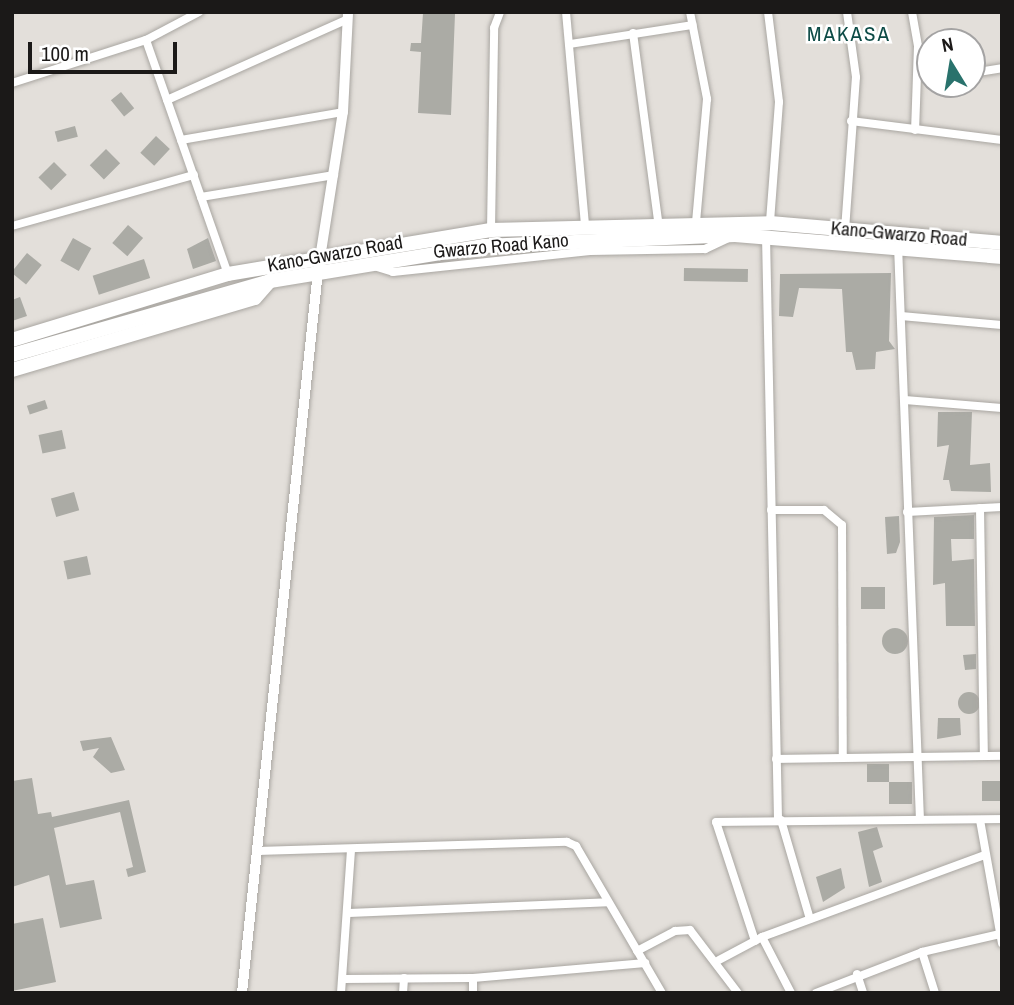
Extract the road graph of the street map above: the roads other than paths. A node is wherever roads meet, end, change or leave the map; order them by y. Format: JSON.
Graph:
{"nodes":[{"id":1,"x":199,"y":12,"type":"edge"},
{"id":2,"x":500,"y":12,"type":"edge"},
{"id":3,"x":566,"y":12,"type":"edge"},
{"id":4,"x":690,"y":12,"type":"edge"},
{"id":5,"x":768,"y":12,"type":"edge"},
{"id":6,"x":847,"y":12,"type":"edge"},
{"id":7,"x":912,"y":12,"type":"edge"},
{"id":8,"x":348,"y":16,"type":"edge"},
{"id":9,"x":693,"y":25,"type":"junction"},
{"id":10,"x":633,"y":33,"type":"junction"},
{"id":11,"x":146,"y":40,"type":"junction"},
{"id":12,"x":570,"y":44,"type":"junction"},
{"id":13,"x":916,"y":63,"type":"edge"},
{"id":14,"x":12,"y":83,"type":"edge"},
{"id":15,"x":916,"y":98,"type":"edge"},
{"id":16,"x":167,"y":100,"type":"junction"},
{"id":17,"x":343,"y":112,"type":"junction"},
{"id":18,"x":852,"y":121,"type":"junction"},
{"id":19,"x":915,"y":130,"type":"junction"},
{"id":20,"x":181,"y":140,"type":"junction"},
{"id":21,"x":1002,"y":140,"type":"edge"},
{"id":22,"x":194,"y":175,"type":"junction"},
{"id":23,"x":334,"y":175,"type":"junction"},
{"id":24,"x":201,"y":197,"type":"junction"},
{"id":25,"x":658,"y":221,"type":"junction"},
{"id":26,"x":696,"y":222,"type":"junction"},
{"id":27,"x":585,"y":224,"type":"junction"},
{"id":28,"x":12,"y":226,"type":"edge"},
{"id":29,"x":768,"y":229,"type":"junction"},
{"id":30,"x":491,"y":230,"type":"junction"},
{"id":31,"x":845,"y":230,"type":"junction"},
{"id":32,"x":1002,"y":243,"type":"edge"},
{"id":33,"x":898,"y":245,"type":"junction"},
{"id":34,"x":321,"y":254,"type":"junction"},
{"id":35,"x":1002,"y":257,"type":"edge"},
{"id":36,"x":317,"y":271,"type":"junction"},
{"id":37,"x":228,"y":274,"type":"junction"},
{"id":38,"x":901,"y":316,"type":"junction"},
{"id":39,"x":1002,"y":325,"type":"edge"},
{"id":40,"x":94,"y":334,"type":"junction"},
{"id":41,"x":12,"y":340,"type":"edge"},
{"id":42,"x":12,"y":355,"type":"edge"},
{"id":43,"x":12,"y":370,"type":"edge"},
{"id":44,"x":905,"y":400,"type":"junction"},
{"id":45,"x":1002,"y":408,"type":"edge"},
{"id":46,"x":1002,"y":507,"type":"edge"},
{"id":47,"x":981,"y":508,"type":"junction"},
{"id":48,"x":771,"y":510,"type":"junction"},
{"id":49,"x":907,"y":512,"type":"junction"},
{"id":50,"x":985,"y":756,"type":"junction"},
{"id":51,"x":1002,"y":756,"type":"edge"},
{"id":52,"x":776,"y":758,"type":"junction"},
{"id":53,"x":843,"y":758,"type":"junction"},
{"id":54,"x":918,"y":758,"type":"junction"},
{"id":55,"x":919,"y":819,"type":"junction"},
{"id":56,"x":1002,"y":819,"type":"edge"},
{"id":57,"x":779,"y":820,"type":"junction"},
{"id":58,"x":980,"y":820,"type":"junction"},
{"id":59,"x":351,"y":850,"type":"junction"},
{"id":60,"x":257,"y":851,"type":"junction"},
{"id":61,"x":985,"y":855,"type":"junction"},
{"id":62,"x":608,"y":901,"type":"junction"},
{"id":63,"x":349,"y":913,"type":"junction"},
{"id":64,"x":810,"y":919,"type":"junction"},
{"id":65,"x":758,"y":939,"type":"junction"},
{"id":66,"x":1001,"y":939,"type":"edge"},
{"id":67,"x":638,"y":951,"type":"junction"},
{"id":68,"x":922,"y":952,"type":"junction"},
{"id":69,"x":719,"y":960,"type":"junction"},
{"id":70,"x":645,"y":963,"type":"junction"},
{"id":71,"x":857,"y":974,"type":"junction"},
{"id":72,"x":404,"y":978,"type":"junction"},
{"id":73,"x":473,"y":978,"type":"junction"},
{"id":74,"x":343,"y":979,"type":"junction"},
{"id":75,"x":242,"y":993,"type":"edge"},
{"id":76,"x":341,"y":993,"type":"edge"},
{"id":77,"x":403,"y":993,"type":"edge"},
{"id":78,"x":473,"y":993,"type":"edge"},
{"id":79,"x":662,"y":993,"type":"edge"},
{"id":80,"x":738,"y":993,"type":"edge"},
{"id":81,"x":790,"y":993,"type":"edge"},
{"id":82,"x":816,"y":993,"type":"edge"},
{"id":83,"x":863,"y":993,"type":"edge"},
{"id":84,"x":935,"y":993,"type":"edge"}],
"edges":[{"from":1,"to":11,"type":"street"},
{"from":2,"to":30,"type":"street"},
{"from":3,"to":12,"type":"street"},
{"from":4,"to":9,"type":"street"},
{"from":5,"to":29,"type":"street"},
{"from":6,"to":18,"type":"street"},
{"from":7,"to":13,"type":"street"},
{"from":8,"to":16,"type":"street"},
{"from":8,"to":17,"type":"street"},
{"from":9,"to":10,"type":"street"},
{"from":9,"to":26,"type":"street"},
{"from":10,"to":12,"type":"street"},
{"from":10,"to":25,"type":"street"},
{"from":11,"to":14,"type":"street"},
{"from":11,"to":16,"type":"street"},
{"from":12,"to":27,"type":"street"},
{"from":15,"to":19,"type":"street"},
{"from":16,"to":20,"type":"street"},
{"from":17,"to":20,"type":"street"},
{"from":17,"to":23,"type":"street"},
{"from":18,"to":19,"type":"street"},
{"from":18,"to":31,"type":"street"},
{"from":19,"to":21,"type":"street"},
{"from":20,"to":22,"type":"street"},
{"from":22,"to":24,"type":"street"},
{"from":22,"to":28,"type":"street"},
{"from":23,"to":24,"type":"street"},
{"from":23,"to":34,"type":"street"},
{"from":24,"to":37,"type":"street"},
{"from":25,"to":26,"type":"main road","name":"Kano-Gwarzo Road"},
{"from":25,"to":27,"type":"main road","name":"Kano-Gwarzo Road"},
{"from":26,"to":29,"type":"main road","name":"Kano-Gwarzo Road"},
{"from":27,"to":30,"type":"main road","name":"Kano-Gwarzo Road"},
{"from":29,"to":31,"type":"main road","name":"Kano-Gwarzo Road"},
{"from":29,"to":33,"type":"main road","name":"Gwarzo Road Kano"},
{"from":29,"to":36,"type":"main road","name":"Gwarzo Road Kano"},
{"from":29,"to":48,"type":"street"},
{"from":30,"to":34,"type":"main road","name":"Kano-Gwarzo Road"},
{"from":31,"to":32,"type":"main road","name":"Kano-Gwarzo Road"},
{"from":33,"to":35,"type":"main road","name":"Gwarzo Road Kano"},
{"from":33,"to":38,"type":"street"},
{"from":34,"to":36,"type":"street"},
{"from":34,"to":37,"type":"main road","name":"Kano-Gwarzo Road"},
{"from":36,"to":40,"type":"main road","name":"Gwarzo Road Kano"},
{"from":36,"to":60,"type":"street"},
{"from":37,"to":41,"type":"main road","name":"Kano-Gwarzo Road"},
{"from":38,"to":39,"type":"street"},
{"from":38,"to":44,"type":"street"},
{"from":40,"to":42,"type":"main road","name":"Gwarzo Road Kano"},
{"from":40,"to":43,"type":"main road"},
{"from":44,"to":45,"type":"street"},
{"from":44,"to":49,"type":"street"},
{"from":46,"to":47,"type":"street"},
{"from":47,"to":49,"type":"street"},
{"from":47,"to":50,"type":"street"},
{"from":48,"to":52,"type":"street"},
{"from":48,"to":53,"type":"street"},
{"from":49,"to":54,"type":"street"},
{"from":50,"to":51,"type":"street"},
{"from":50,"to":54,"type":"street"},
{"from":52,"to":53,"type":"street"},
{"from":52,"to":57,"type":"street"},
{"from":53,"to":54,"type":"street"},
{"from":54,"to":55,"type":"street"},
{"from":55,"to":57,"type":"street"},
{"from":55,"to":58,"type":"street"},
{"from":56,"to":58,"type":"street"},
{"from":57,"to":64,"type":"street"},
{"from":57,"to":65,"type":"street"},
{"from":58,"to":61,"type":"street"},
{"from":59,"to":60,"type":"street"},
{"from":59,"to":62,"type":"street"},
{"from":59,"to":63,"type":"street"},
{"from":60,"to":75,"type":"street"},
{"from":61,"to":64,"type":"street"},
{"from":61,"to":66,"type":"street"},
{"from":62,"to":63,"type":"street"},
{"from":62,"to":67,"type":"street"},
{"from":63,"to":74,"type":"street"},
{"from":64,"to":65,"type":"street"},
{"from":65,"to":69,"type":"street"},
{"from":65,"to":81,"type":"street"},
{"from":66,"to":68,"type":"street"},
{"from":67,"to":69,"type":"street"},
{"from":67,"to":70,"type":"street"},
{"from":68,"to":71,"type":"street"},
{"from":68,"to":84,"type":"street"},
{"from":69,"to":80,"type":"street"},
{"from":70,"to":73,"type":"street"},
{"from":70,"to":79,"type":"street"},
{"from":71,"to":82,"type":"street"},
{"from":71,"to":83,"type":"street"},
{"from":72,"to":73,"type":"street"},
{"from":72,"to":74,"type":"street"},
{"from":72,"to":77,"type":"street"},
{"from":73,"to":78,"type":"street"},
{"from":74,"to":76,"type":"street"}]}
